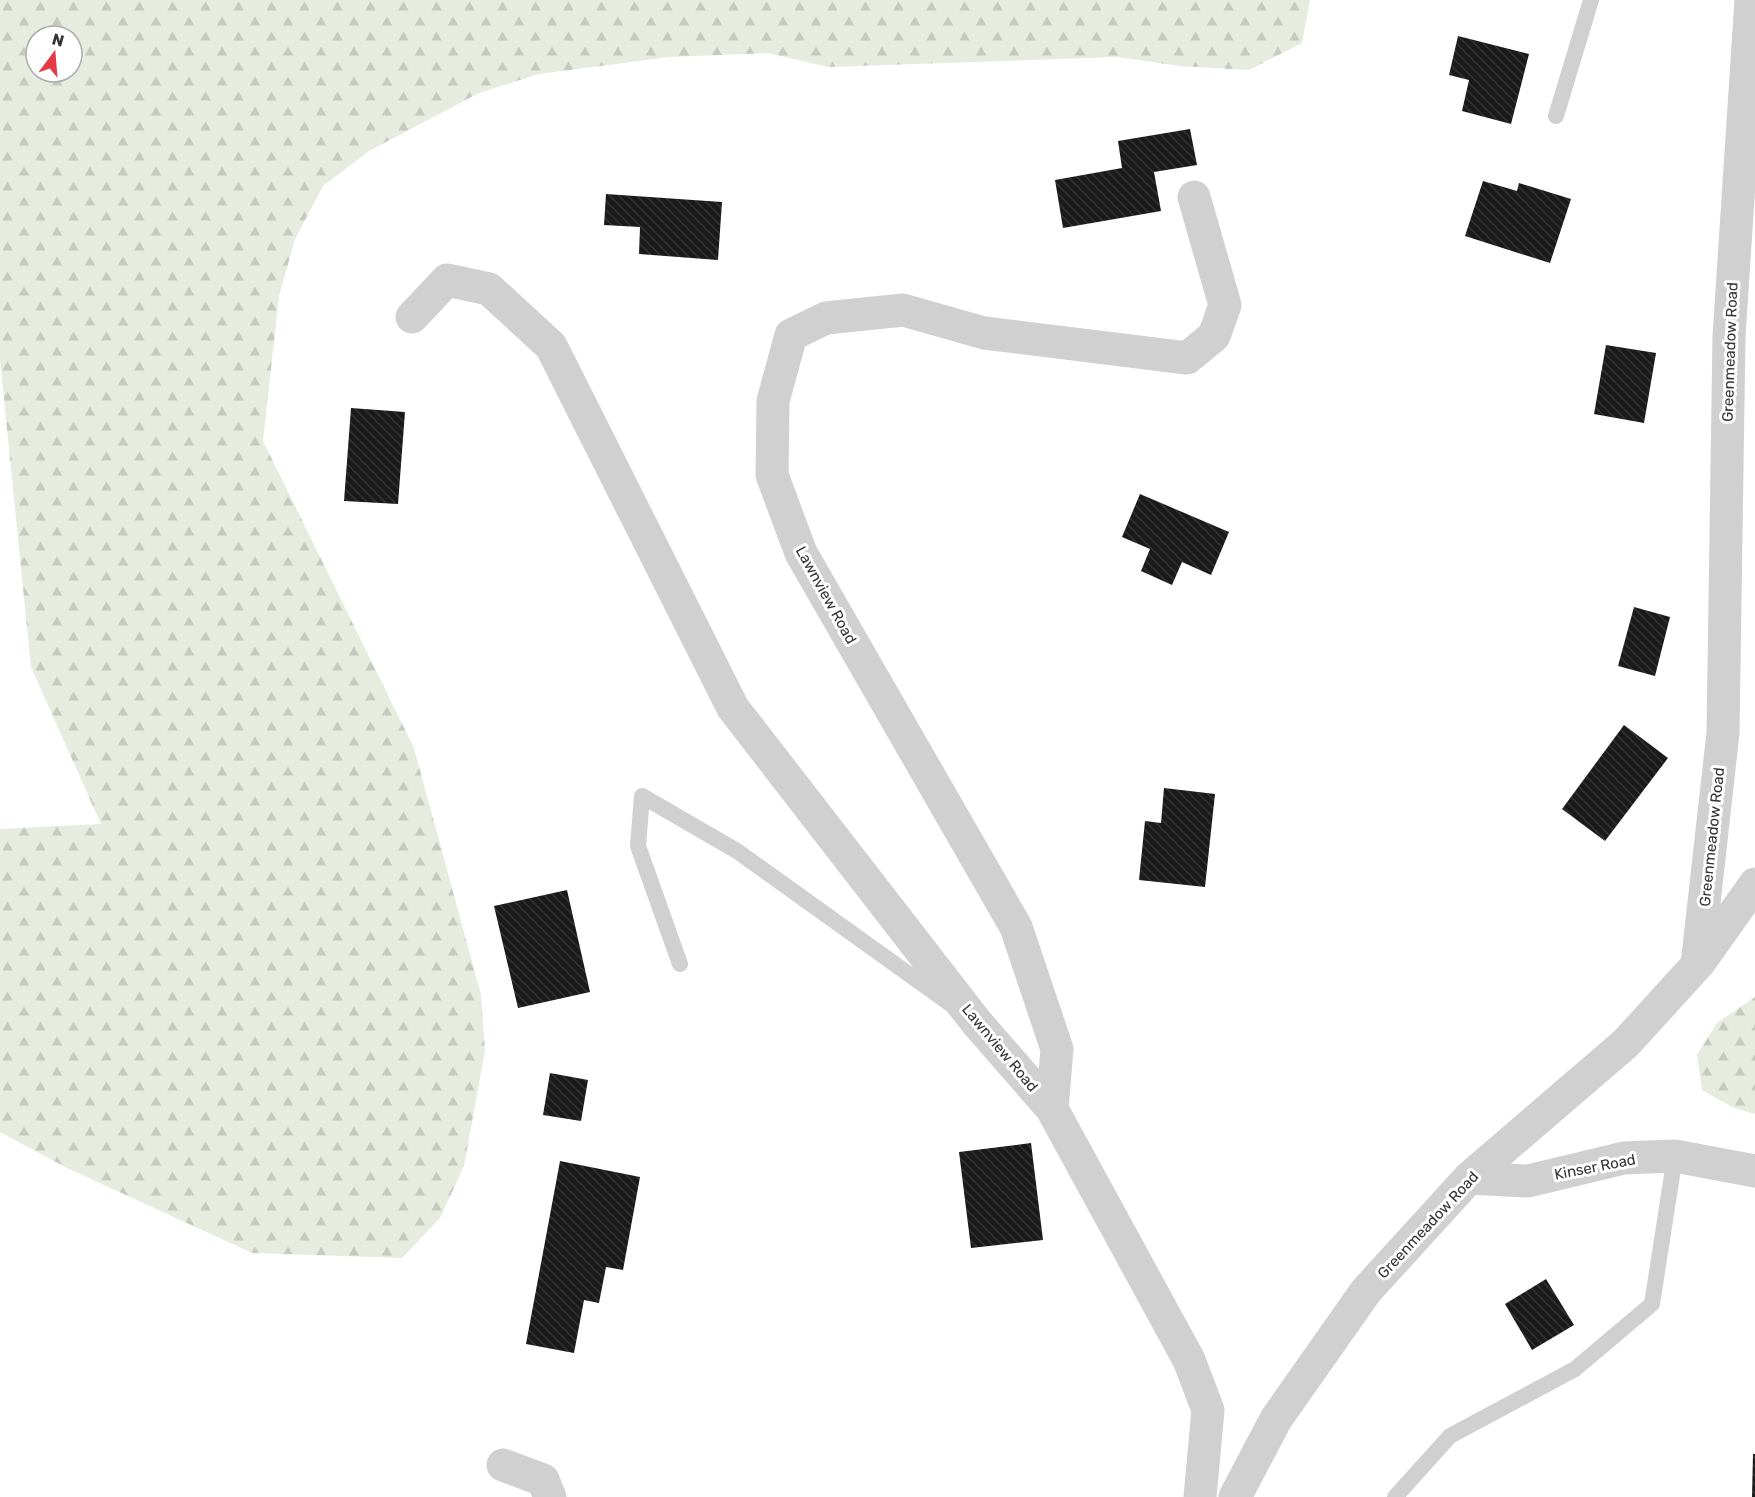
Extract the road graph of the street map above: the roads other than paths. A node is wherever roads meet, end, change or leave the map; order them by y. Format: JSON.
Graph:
{"nodes":[{"id":1,"x":1591,"y":0,"type":"edge"},
{"id":2,"x":1751,"y":0,"type":"edge"},
{"id":3,"x":1556,"y":117,"type":"dead end"},
{"id":4,"x":1194,"y":197,"type":"dead end"},
{"id":5,"x":412,"y":317,"type":"dead end"},
{"id":6,"x":1755,"y":884,"type":"edge"},
{"id":7,"x":680,"y":964,"type":"dead end"},
{"id":8,"x":1697,"y":965,"type":"junction"},
{"id":9,"x":977,"y":1023,"type":"junction"},
{"id":10,"x":1052,"y":1109,"type":"junction"},
{"id":11,"x":1675,"y":1156,"type":"junction"},
{"id":12,"x":1755,"y":1171,"type":"edge"},
{"id":13,"x":1469,"y":1178,"type":"junction"},
{"id":14,"x":503,"y":1465,"type":"dead end"},
{"id":15,"x":550,"y":1497,"type":"edge"},
{"id":16,"x":1200,"y":1497,"type":"edge"},
{"id":17,"x":1235,"y":1497,"type":"edge"},
{"id":18,"x":1395,"y":1497,"type":"edge"}],
"edges":[{"from":1,"to":3,"type":"lane"},
{"from":2,"to":8,"type":"street","name":"Greenmeadow Road"},
{"from":4,"to":10,"type":"street","name":"Lawnview Road"},
{"from":5,"to":9,"type":"street","name":"Lawnview Road"},
{"from":6,"to":8,"type":"street"},
{"from":7,"to":9,"type":"lane"},
{"from":8,"to":13,"type":"street","name":"Greenmeadow Road"},
{"from":9,"to":10,"type":"street","name":"Lawnview Road"},
{"from":10,"to":16,"type":"street","name":"Lawnview Road"},
{"from":11,"to":12,"type":"street","name":"Kinser Road"},
{"from":11,"to":13,"type":"street","name":"Kinser Road"},
{"from":11,"to":18,"type":"lane"},
{"from":13,"to":17,"type":"street","name":"Greenmeadow Road"},
{"from":14,"to":15,"type":"street"}]}
